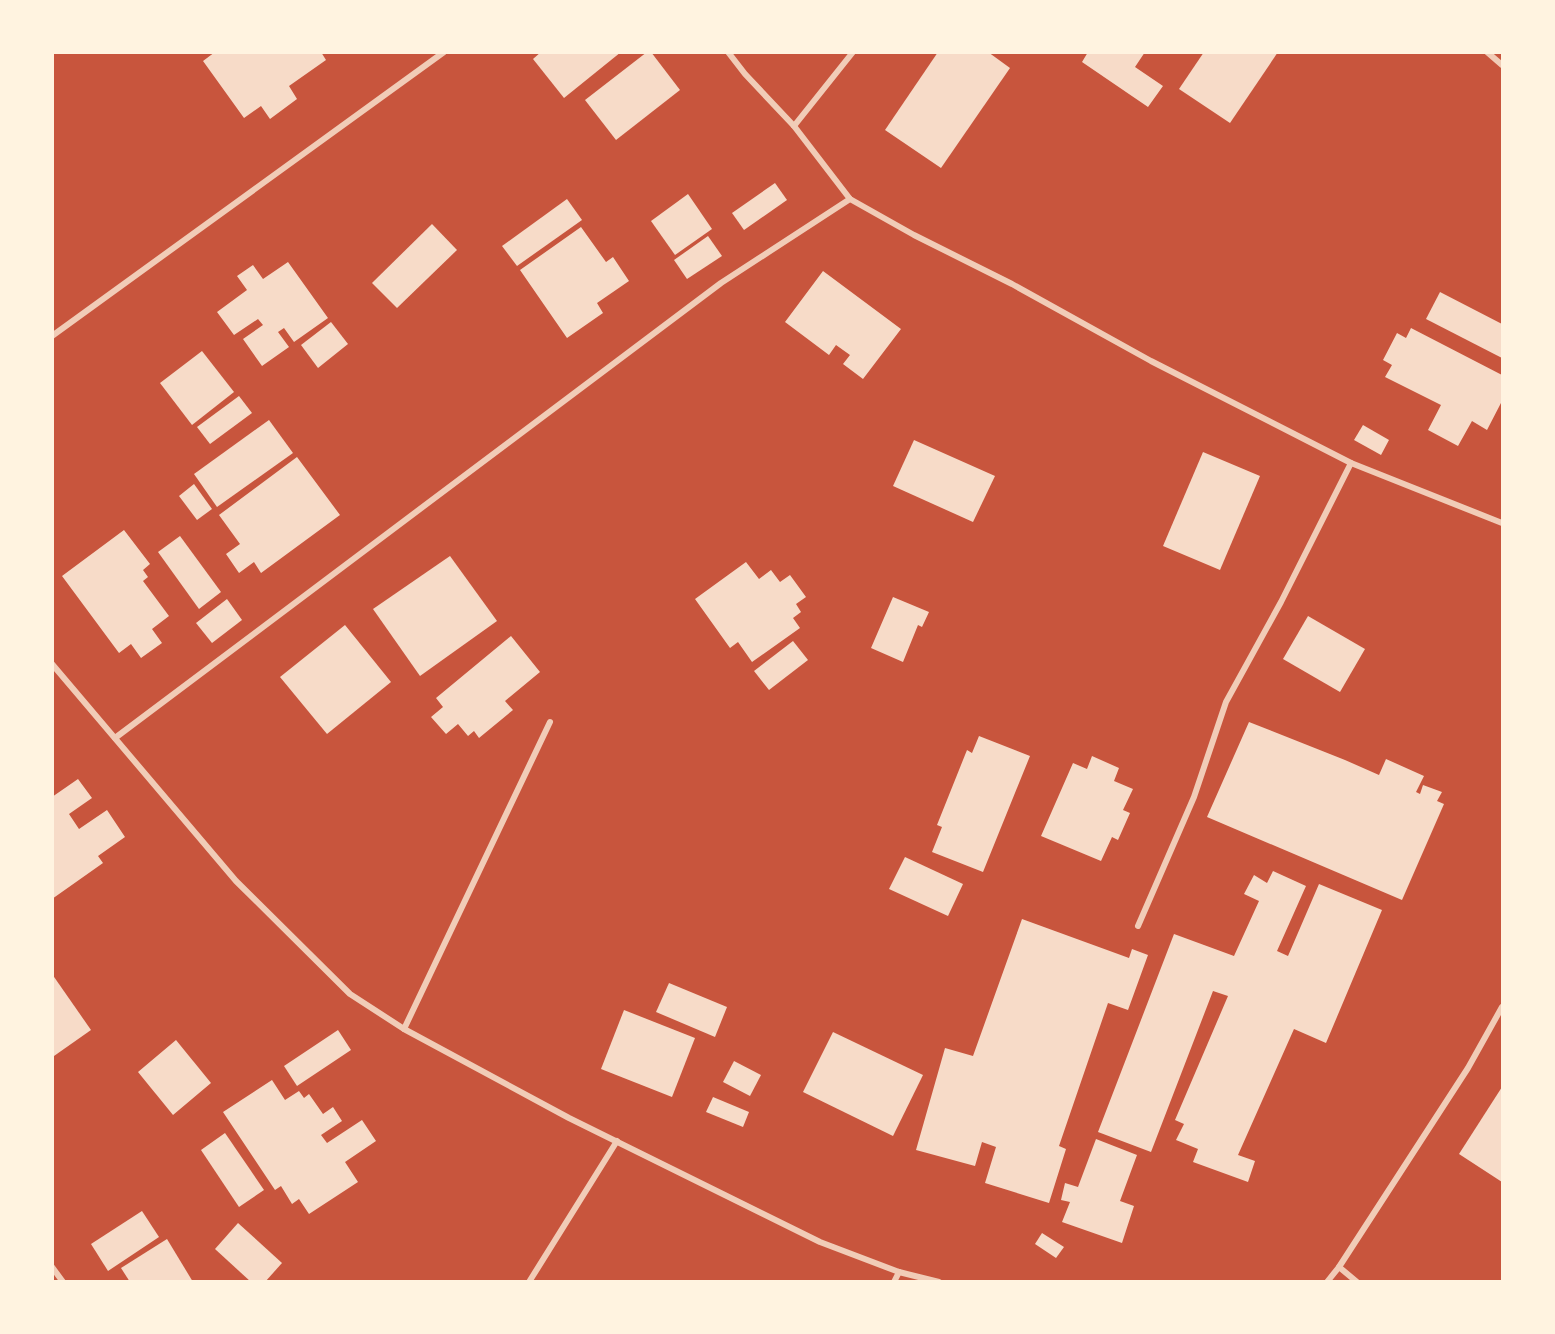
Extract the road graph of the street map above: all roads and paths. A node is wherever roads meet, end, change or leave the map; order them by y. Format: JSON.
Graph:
{"nodes":[{"id":1,"x":444,"y":52,"type":"edge"},
{"id":2,"x":728,"y":52,"type":"edge"},
{"id":3,"x":854,"y":52,"type":"edge"},
{"id":4,"x":1487,"y":52,"type":"edge"},
{"id":5,"x":1503,"y":64,"type":"edge"},
{"id":6,"x":794,"y":126,"type":"junction"},
{"id":7,"x":850,"y":199,"type":"junction"},
{"id":8,"x":52,"y":336,"type":"edge"},
{"id":9,"x":1351,"y":463,"type":"junction"},
{"id":10,"x":1503,"y":523,"type":"edge"},
{"id":11,"x":52,"y":664,"type":"edge"},
{"id":12,"x":550,"y":722,"type":"dead end"},
{"id":13,"x":115,"y":738,"type":"junction"},
{"id":14,"x":1138,"y":926,"type":"dead end"},
{"id":15,"x":1503,"y":1007,"type":"edge"},
{"id":16,"x":404,"y":1029,"type":"junction"},
{"id":17,"x":617,"y":1142,"type":"junction"},
{"id":18,"x":52,"y":1267,"type":"edge"},
{"id":19,"x":1339,"y":1267,"type":"junction"},
{"id":20,"x":899,"y":1272,"type":"junction"},
{"id":21,"x":63,"y":1281,"type":"edge"},
{"id":22,"x":529,"y":1281,"type":"edge"},
{"id":23,"x":894,"y":1281,"type":"edge"},
{"id":24,"x":939,"y":1281,"type":"edge"},
{"id":25,"x":1327,"y":1281,"type":"edge"},
{"id":26,"x":1357,"y":1281,"type":"edge"}],
"edges":[{"from":1,"to":8,"type":"street"},
{"from":2,"to":6,"type":"street"},
{"from":3,"to":6,"type":"street"},
{"from":4,"to":5,"type":"street"},
{"from":6,"to":7,"type":"street"},
{"from":7,"to":9,"type":"street"},
{"from":7,"to":13,"type":"street"},
{"from":9,"to":10,"type":"street"},
{"from":9,"to":14,"type":"street"},
{"from":11,"to":13,"type":"street"},
{"from":12,"to":16,"type":"street"},
{"from":13,"to":16,"type":"street"},
{"from":15,"to":19,"type":"street"},
{"from":16,"to":17,"type":"street"},
{"from":17,"to":20,"type":"street"},
{"from":17,"to":22,"type":"street"},
{"from":18,"to":21,"type":"street"},
{"from":19,"to":25,"type":"street"},
{"from":19,"to":26,"type":"street"},
{"from":20,"to":23,"type":"street"},
{"from":20,"to":24,"type":"street"}]}
